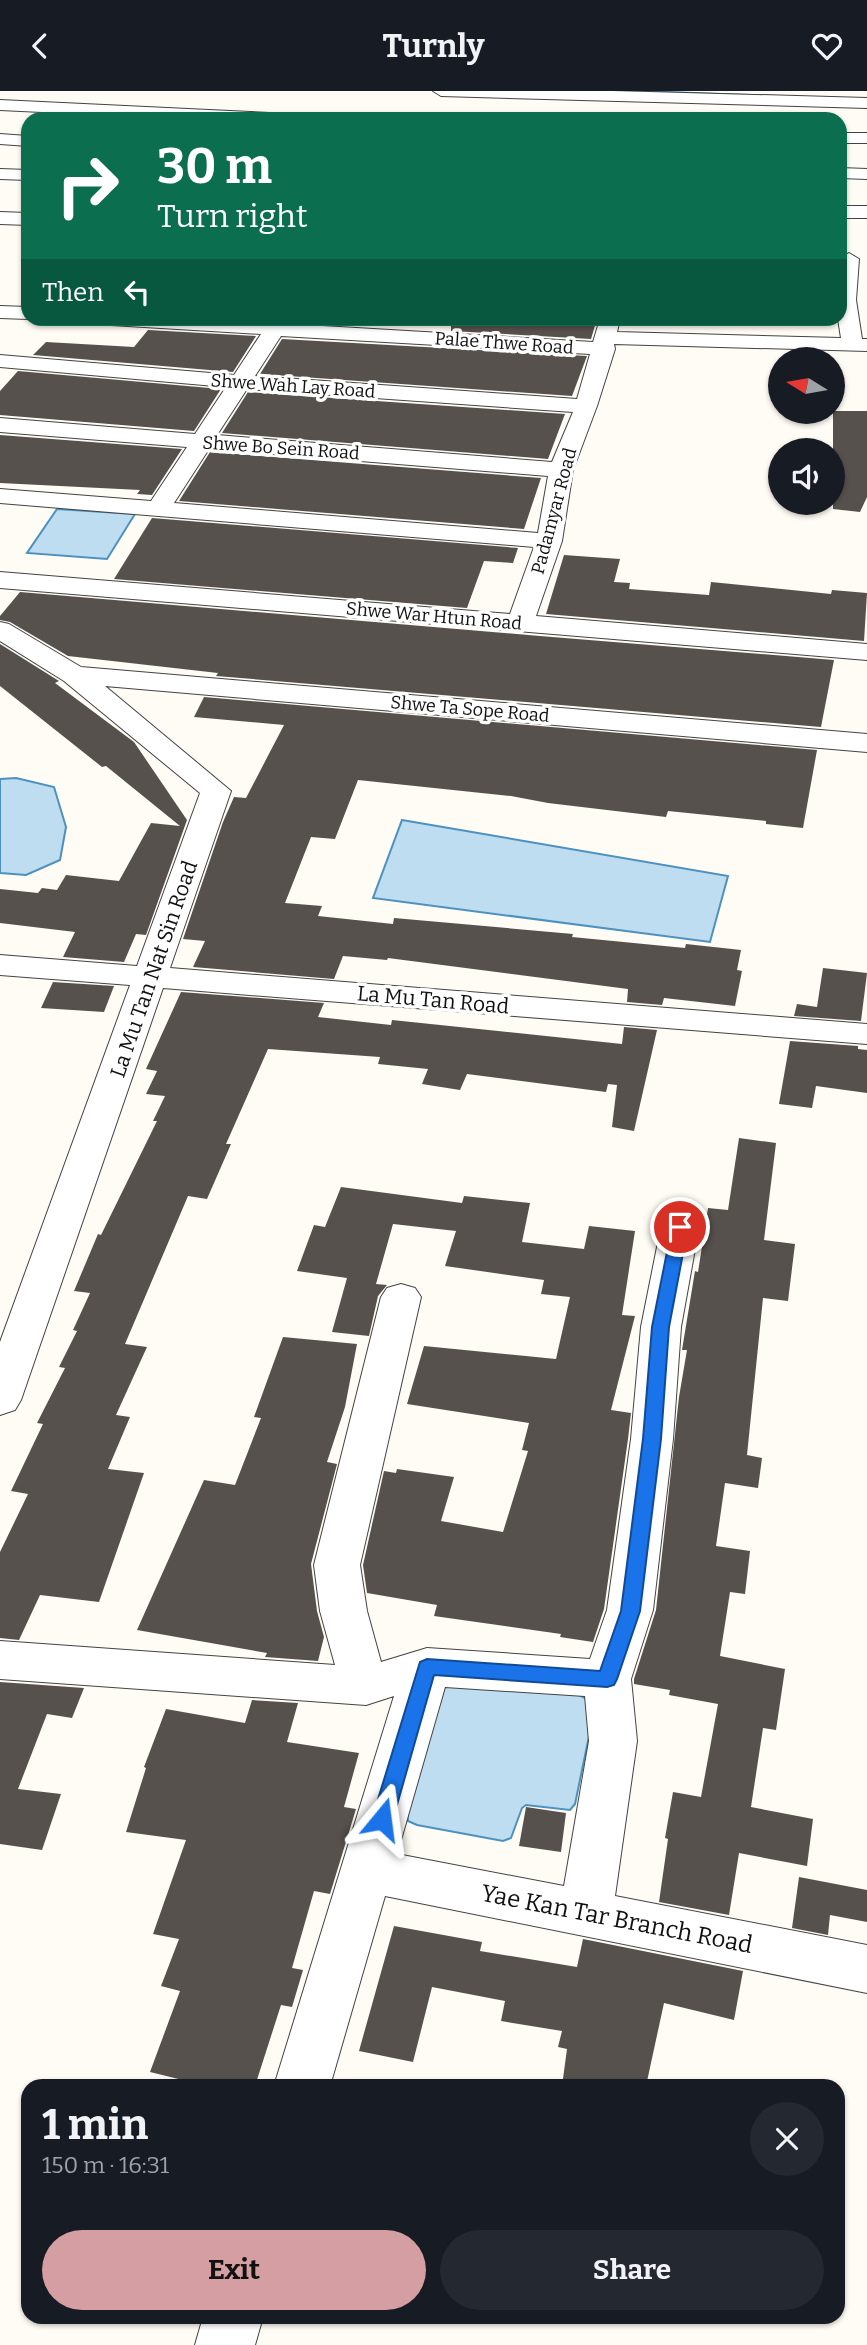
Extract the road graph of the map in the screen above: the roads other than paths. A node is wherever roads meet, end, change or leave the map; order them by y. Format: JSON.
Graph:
{"nodes":[{"id":1,"x":441,"y":91,"type":"edge"},
{"id":2,"x":509,"y":92,"type":"edge"},
{"id":3,"x":641,"y":93,"type":"edge"},
{"id":4,"x":766,"y":96,"type":"edge"},
{"id":5,"x":669,"y":97,"type":"junction"},
{"id":6,"x":867,"y":103,"type":"edge"},
{"id":7,"x":0,"y":104,"type":"edge"},
{"id":8,"x":155,"y":112,"type":"edge"},
{"id":9,"x":667,"y":112,"type":"edge"},
{"id":10,"x":847,"y":138,"type":"edge"},
{"id":11,"x":867,"y":138,"type":"edge"},
{"id":12,"x":0,"y":139,"type":"edge"},
{"id":13,"x":21,"y":140,"type":"edge"},
{"id":14,"x":847,"y":173,"type":"edge"},
{"id":15,"x":0,"y":174,"type":"edge"},
{"id":16,"x":867,"y":174,"type":"edge"},
{"id":17,"x":21,"y":176,"type":"edge"},
{"id":18,"x":847,"y":212,"type":"edge"},
{"id":19,"x":867,"y":212,"type":"edge"},
{"id":20,"x":0,"y":218,"type":"edge"},
{"id":21,"x":21,"y":219,"type":"edge"},
{"id":22,"x":852,"y":259,"type":"edge"},
{"id":23,"x":847,"y":282,"type":"edge"},
{"id":24,"x":847,"y":300,"type":"edge"},
{"id":25,"x":867,"y":300,"type":"edge"},
{"id":26,"x":847,"y":310,"type":"edge"},
{"id":27,"x":0,"y":311,"type":"edge"},
{"id":28,"x":21,"y":312,"type":"edge"},
{"id":29,"x":226,"y":326,"type":"edge"},
{"id":30,"x":275,"y":329,"type":"junction"},
{"id":31,"x":606,"y":335,"type":"edge"},
{"id":32,"x":860,"y":344,"type":"edge"},
{"id":33,"x":0,"y":361,"type":"edge"},
{"id":34,"x":241,"y":382,"type":"junction"},
{"id":35,"x":586,"y":406,"type":"junction"},
{"id":36,"x":0,"y":425,"type":"edge"},
{"id":37,"x":202,"y":442,"type":"junction"},
{"id":38,"x":561,"y":470,"type":"junction"},
{"id":39,"x":0,"y":496,"type":"edge"},
{"id":40,"x":159,"y":507,"type":"junction"},
{"id":41,"x":549,"y":541,"type":"junction"},
{"id":42,"x":0,"y":580,"type":"edge"},
{"id":43,"x":520,"y":623,"type":"junction"},
{"id":44,"x":0,"y":631,"type":"edge"},
{"id":45,"x":867,"y":652,"type":"edge"},
{"id":46,"x":74,"y":675,"type":"junction"},
{"id":47,"x":867,"y":743,"type":"edge"},
{"id":48,"x":0,"y":965,"type":"edge"},
{"id":49,"x":151,"y":978,"type":"junction"},
{"id":50,"x":867,"y":1034,"type":"edge"},
{"id":51,"x":680,"y":1227,"type":"dead end"},
{"id":52,"x":401,"y":1297,"type":"dead end"},
{"id":53,"x":0,"y":1400,"type":"edge"},
{"id":54,"x":0,"y":1660,"type":"edge"},
{"id":55,"x":427,"y":1667,"type":"junction"},
{"id":56,"x":607,"y":1679,"type":"junction"},
{"id":57,"x":366,"y":1686,"type":"junction"},
{"id":58,"x":367,"y":1870,"type":"junction"},
{"id":59,"x":586,"y":1913,"type":"junction"},
{"id":60,"x":867,"y":1969,"type":"edge"},
{"id":61,"x":304,"y":2079,"type":"edge"},
{"id":62,"x":231,"y":2324,"type":"edge"},
{"id":63,"x":225,"y":2345,"type":"edge"}],
"edges":[{"from":1,"to":2,"type":"street"},
{"from":2,"to":3,"type":"street"},
{"from":3,"to":5,"type":"street"},
{"from":4,"to":5,"type":"street"},
{"from":4,"to":6,"type":"street"},
{"from":5,"to":9,"type":"street"},
{"from":7,"to":8,"type":"street"},
{"from":10,"to":11,"type":"street"},
{"from":12,"to":13,"type":"street"},
{"from":14,"to":16,"type":"street"},
{"from":15,"to":17,"type":"street"},
{"from":18,"to":19,"type":"street"},
{"from":20,"to":21,"type":"street"},
{"from":22,"to":23,"type":"street"},
{"from":24,"to":25,"type":"street"},
{"from":26,"to":32,"type":"street"},
{"from":27,"to":28,"type":"street"},
{"from":29,"to":30,"type":"street","name":"Palae Thwe Road"},
{"from":30,"to":31,"type":"street","name":"Palae Thwe Road"},
{"from":30,"to":34,"type":"street"},
{"from":31,"to":32,"type":"street","name":"Palae Thwe Road"},
{"from":31,"to":35,"type":"street","name":"Padamyar Road"},
{"from":33,"to":34,"type":"street","name":"Shwe Wah Lay Road"},
{"from":34,"to":35,"type":"street","name":"Shwe Wah Lay Road"},
{"from":34,"to":37,"type":"street"},
{"from":35,"to":38,"type":"street","name":"Padamyar Road"},
{"from":36,"to":37,"type":"street","name":"Shwe Bo Sein Road"},
{"from":37,"to":38,"type":"street","name":"Shwe Bo Sein Road"},
{"from":37,"to":40,"type":"street"},
{"from":38,"to":41,"type":"street","name":"Padamyar Road"},
{"from":39,"to":40,"type":"street"},
{"from":40,"to":41,"type":"street"},
{"from":41,"to":43,"type":"street","name":"Padamyar Road"},
{"from":42,"to":43,"type":"street","name":"Shwe War Htun Road"},
{"from":43,"to":45,"type":"street","name":"Shwe War Htun Road"},
{"from":44,"to":46,"type":"street","name":"La Mu Tan Nat Sin Road"},
{"from":46,"to":47,"type":"street","name":"Shwe Ta Sope Road"},
{"from":46,"to":49,"type":"street","name":"La Mu Tan Nat Sin Road"},
{"from":48,"to":49,"type":"street","name":"La Mu Tan Road"},
{"from":49,"to":50,"type":"street","name":"La Mu Tan Road"},
{"from":49,"to":53,"type":"street","name":"La Mu Tan Nat Sin Road"},
{"from":51,"to":56,"type":"street"},
{"from":52,"to":57,"type":"street"},
{"from":54,"to":57,"type":"street"},
{"from":55,"to":56,"type":"street"},
{"from":55,"to":57,"type":"street"},
{"from":55,"to":58,"type":"street"},
{"from":56,"to":59,"type":"street"},
{"from":58,"to":59,"type":"street","name":"Yae Kan Tar Branch Road"},
{"from":58,"to":61,"type":"street"},
{"from":59,"to":60,"type":"street","name":"Yae Kan Tar Branch Road"},
{"from":62,"to":63,"type":"street"}]}
